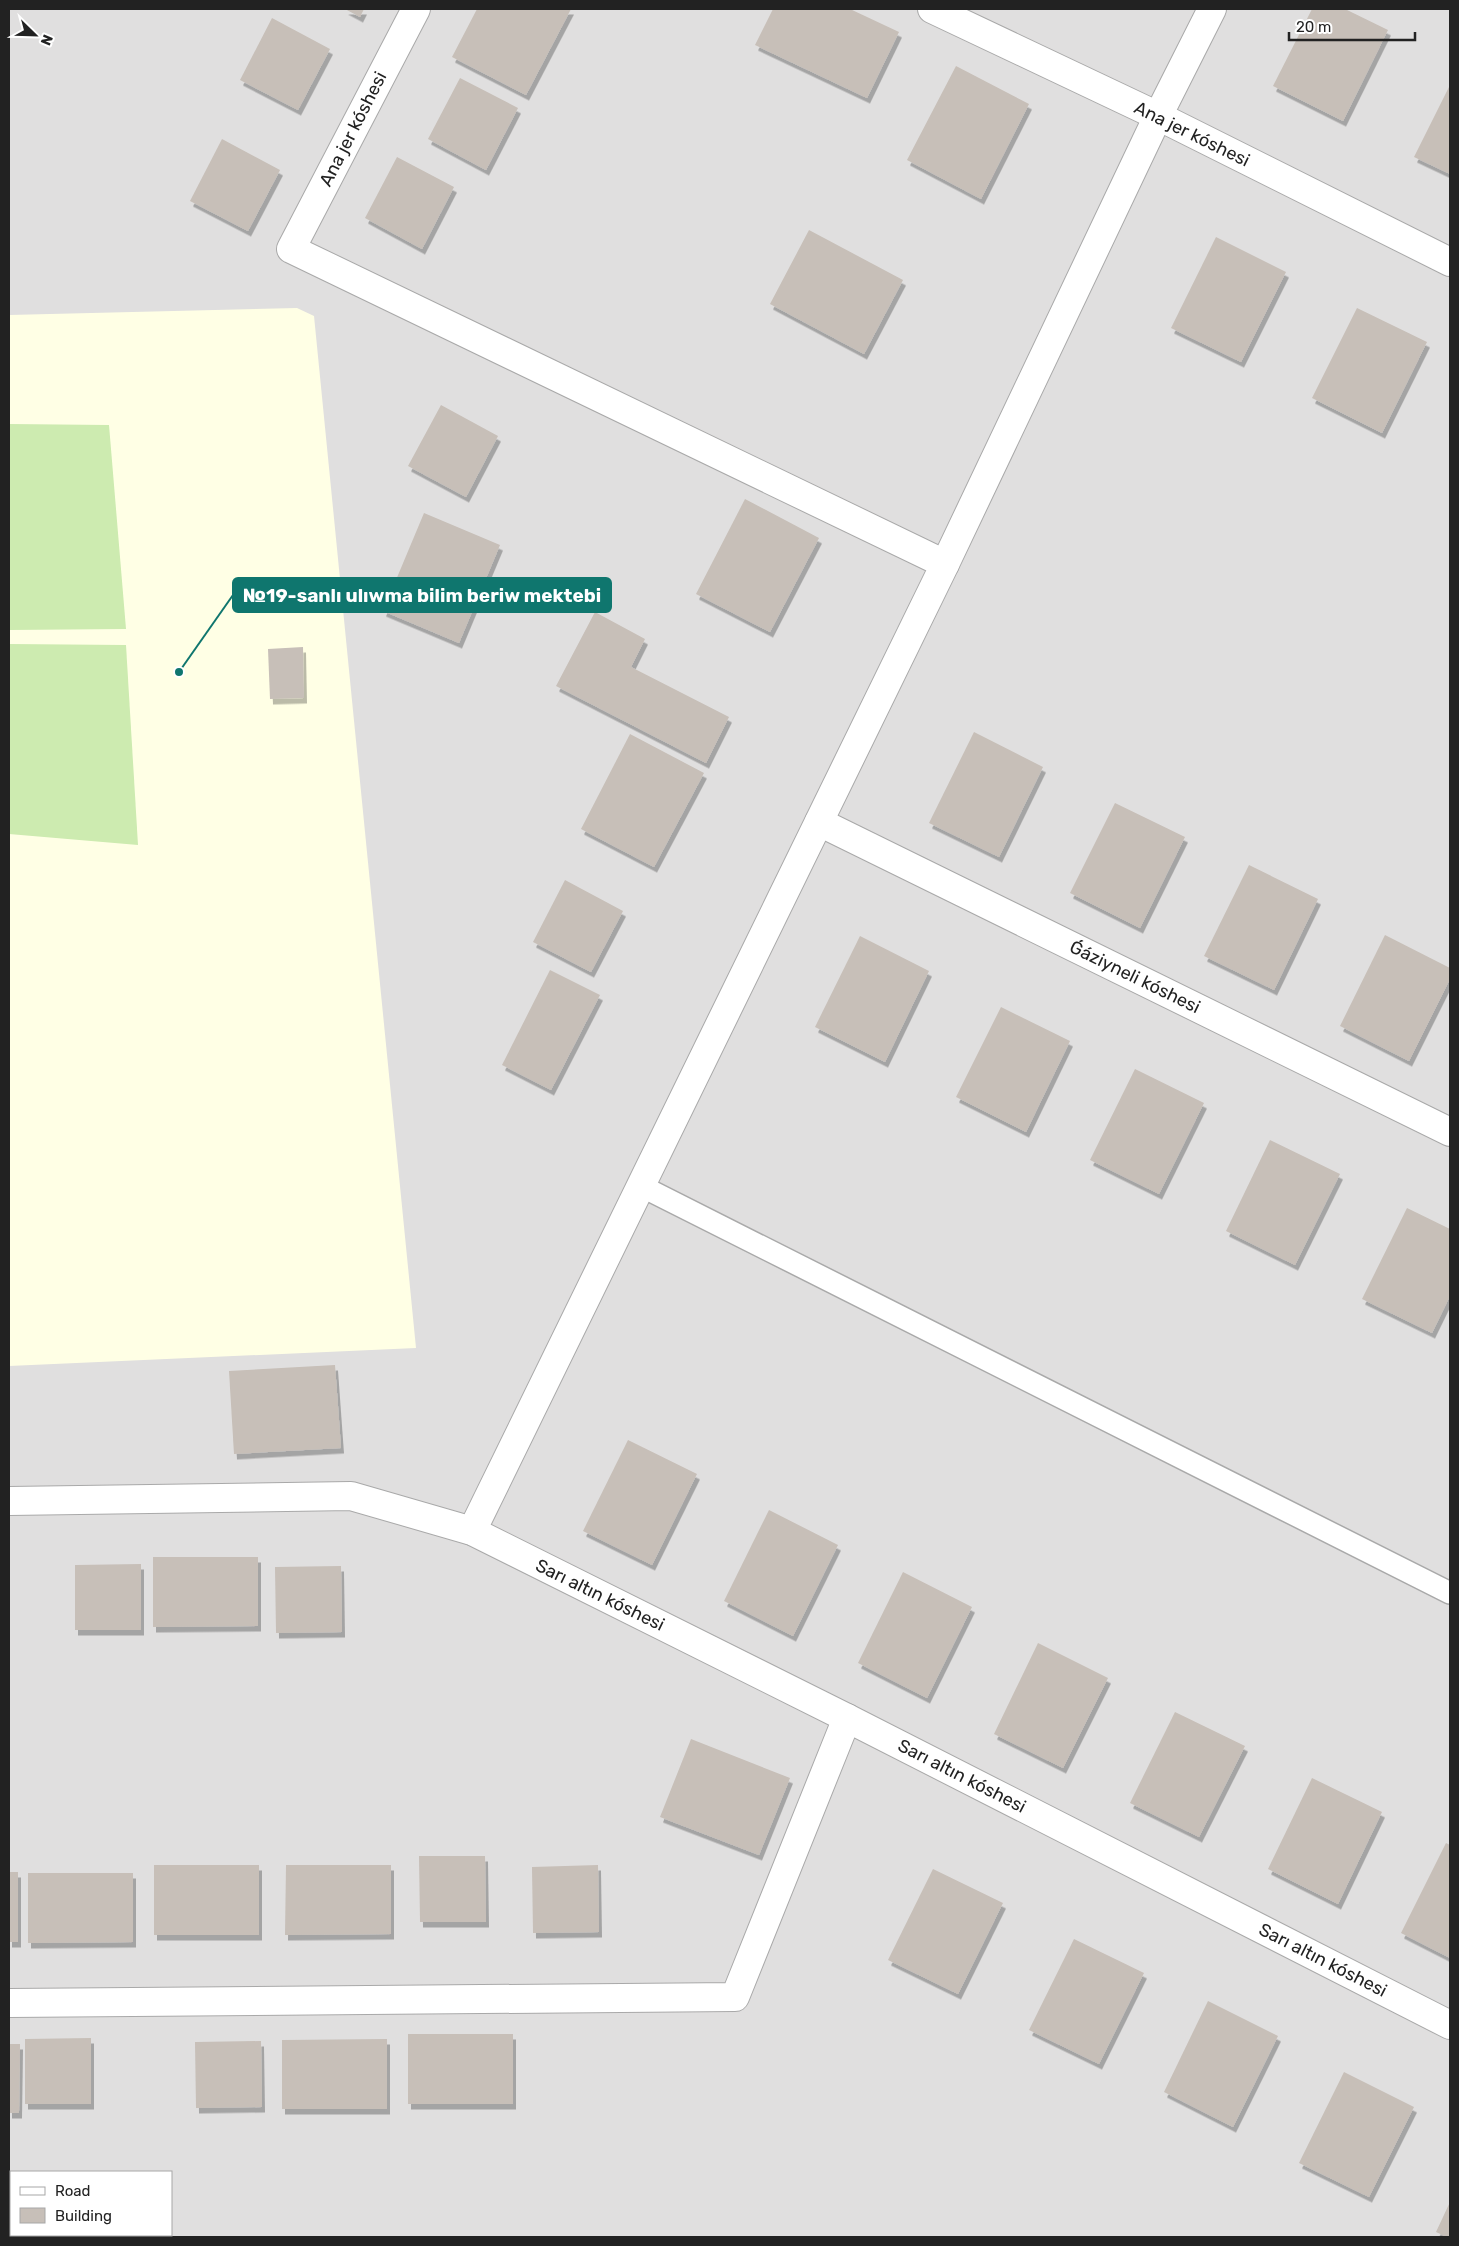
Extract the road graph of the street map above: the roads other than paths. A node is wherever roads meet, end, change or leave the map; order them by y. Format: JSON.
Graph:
{"nodes":[{"id":1,"x":416,"y":9,"type":"edge"},
{"id":2,"x":932,"y":9,"type":"edge"},
{"id":3,"x":1212,"y":9,"type":"edge"},
{"id":4,"x":1158,"y":116,"type":"junction"},
{"id":5,"x":1450,"y":262,"type":"edge"},
{"id":6,"x":945,"y":564,"type":"junction"},
{"id":7,"x":819,"y":822,"type":"junction"},
{"id":8,"x":1450,"y":1132,"type":"edge"},
{"id":9,"x":641,"y":1186,"type":"junction"},
{"id":10,"x":9,"y":1501,"type":"edge"},
{"id":11,"x":472,"y":1531,"type":"junction"},
{"id":12,"x":1450,"y":1593,"type":"edge"},
{"id":13,"x":847,"y":1718,"type":"junction"},
{"id":14,"x":9,"y":2003,"type":"edge"},
{"id":15,"x":1450,"y":2025,"type":"edge"}],
"edges":[{"from":1,"to":6,"type":"street","name":"Ana jer kóshesi"},
{"from":2,"to":4,"type":"street","name":"Ana jer kóshesi"},
{"from":3,"to":4,"type":"street"},
{"from":4,"to":5,"type":"street","name":"Ana jer kóshesi"},
{"from":4,"to":6,"type":"street"},
{"from":6,"to":7,"type":"street"},
{"from":7,"to":8,"type":"street","name":"Ǵáziyneli kóshesi"},
{"from":7,"to":9,"type":"street"},
{"from":9,"to":11,"type":"street"},
{"from":9,"to":12,"type":"lane"},
{"from":10,"to":11,"type":"street","name":"Sarı altın kóshesi"},
{"from":11,"to":13,"type":"street","name":"Sarı altın kóshesi"},
{"from":13,"to":14,"type":"street"},
{"from":13,"to":15,"type":"street","name":"Sarı altın kóshesi"}]}
